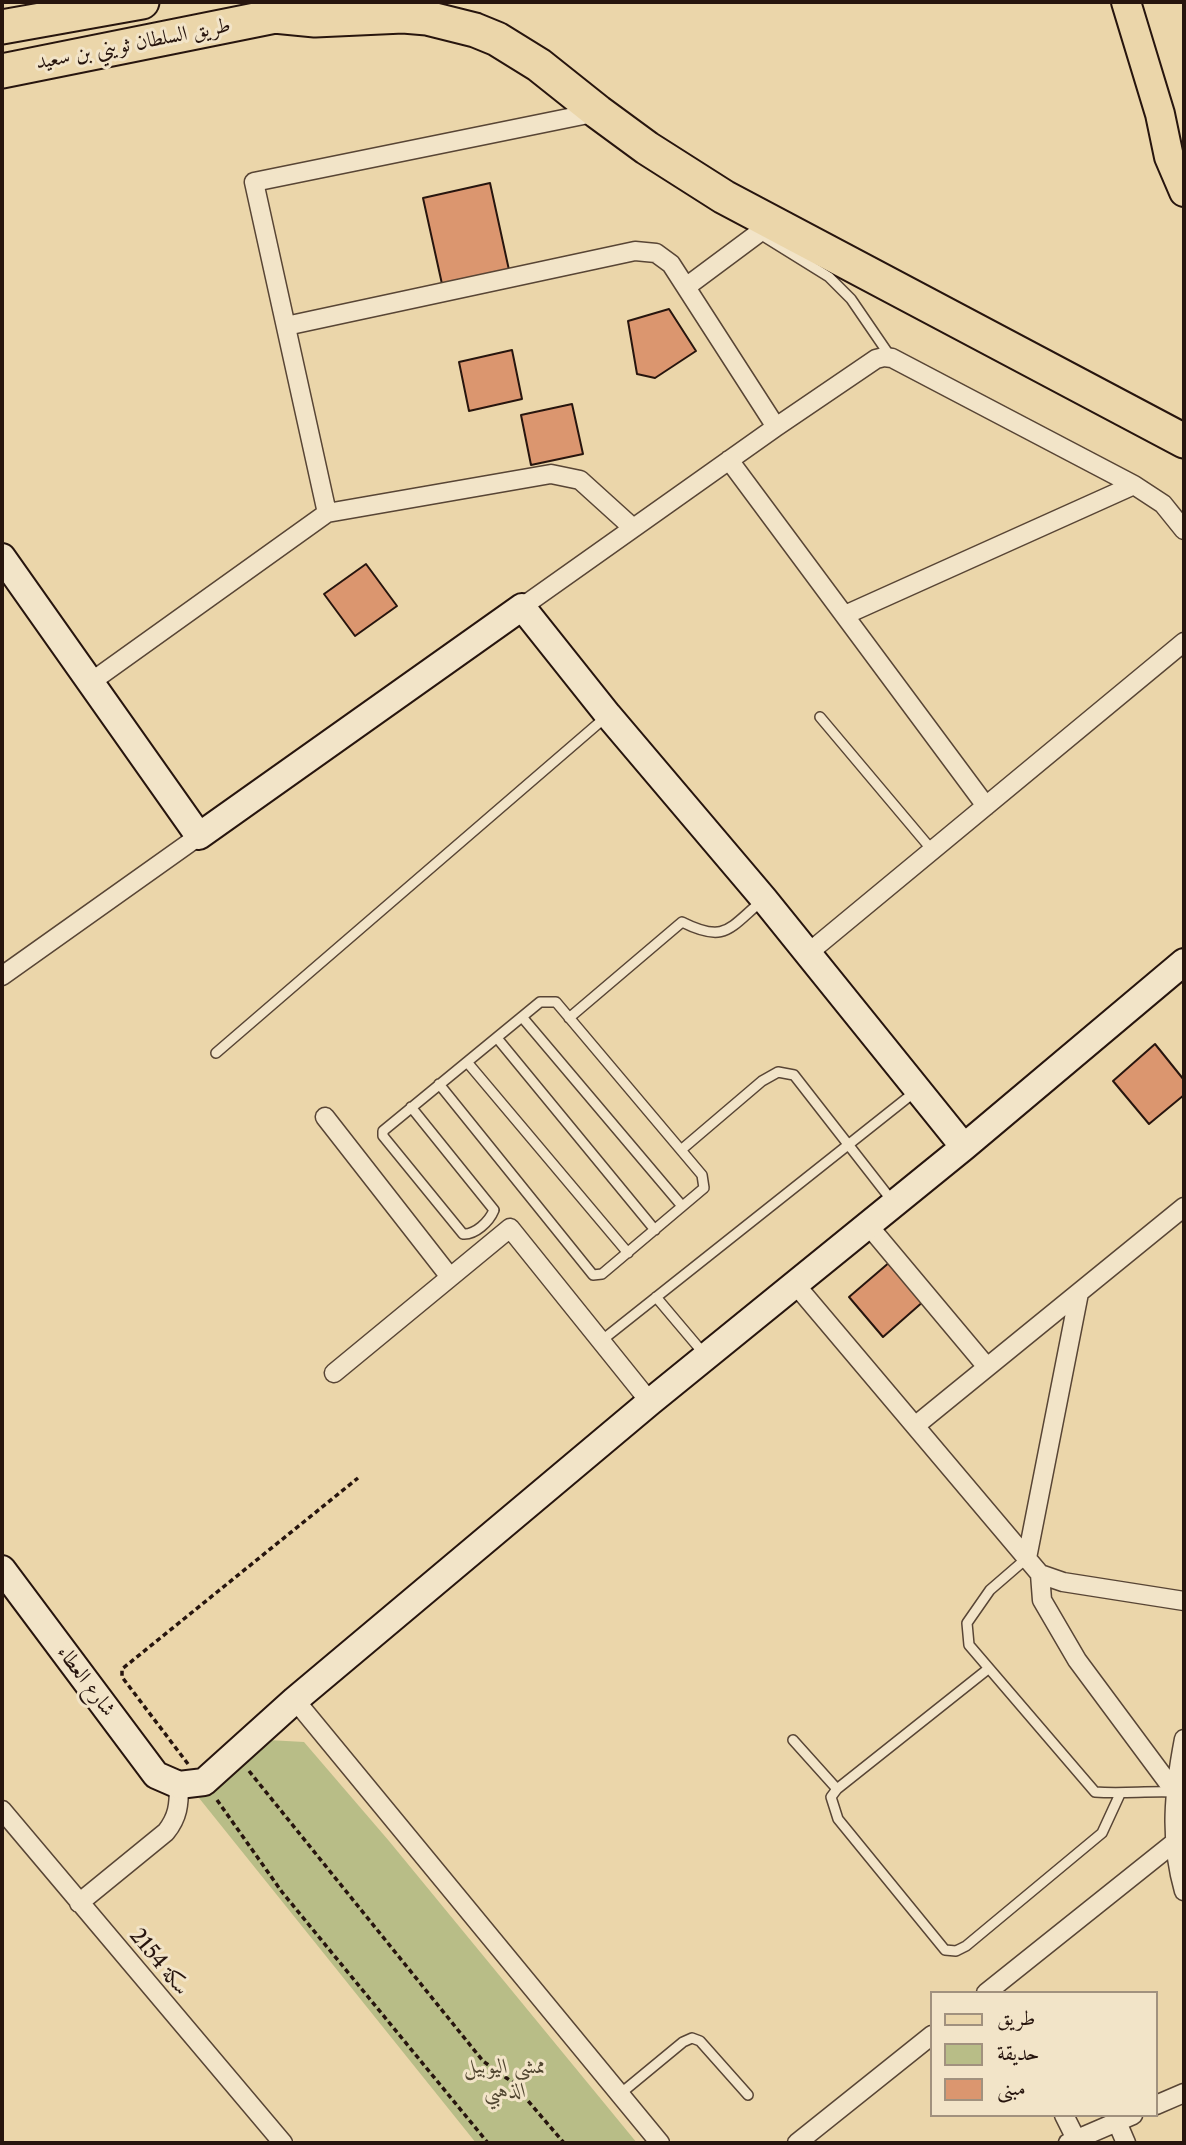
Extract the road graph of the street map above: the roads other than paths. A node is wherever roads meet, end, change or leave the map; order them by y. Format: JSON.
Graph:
{"nodes":[{"id":1,"x":22,"y":2,"type":"edge"},
{"id":2,"x":142,"y":2,"type":"edge"},
{"id":3,"x":347,"y":2,"type":"edge"},
{"id":4,"x":1126,"y":2,"type":"edge"},
{"id":5,"x":2,"y":8,"type":"edge"},
{"id":6,"x":274,"y":16,"type":"junction"},
{"id":7,"x":2,"y":27,"type":"edge"},
{"id":8,"x":2,"y":71,"type":"edge"},
{"id":9,"x":598,"y":112,"type":"junction"},
{"id":10,"x":1160,"y":114,"type":"junction"},
{"id":11,"x":1184,"y":153,"type":"edge"},
{"id":12,"x":1184,"y":192,"type":"edge"},
{"id":13,"x":765,"y":228,"type":"junction"},
{"id":14,"x":686,"y":287,"type":"junction"},
{"id":15,"x":286,"y":326,"type":"junction"},
{"id":16,"x":892,"y":358,"type":"junction"},
{"id":17,"x":776,"y":427,"type":"junction"},
{"id":18,"x":1184,"y":441,"type":"edge"},
{"id":19,"x":729,"y":460,"type":"junction"},
{"id":20,"x":1134,"y":485,"type":"junction"},
{"id":21,"x":327,"y":513,"type":"junction"},
{"id":22,"x":633,"y":528,"type":"junction"},
{"id":23,"x":1184,"y":530,"type":"edge"},
{"id":24,"x":2,"y":556,"type":"edge"},
{"id":25,"x":522,"y":607,"type":"junction"},
{"id":26,"x":845,"y":615,"type":"junction"},
{"id":27,"x":1184,"y":642,"type":"edge"},
{"id":28,"x":91,"y":682,"type":"junction"},
{"id":29,"x":608,"y":715,"type":"junction"},
{"id":30,"x":820,"y":716,"type":"dead end"},
{"id":31,"x":986,"y":806,"type":"junction"},
{"id":32,"x":199,"y":836,"type":"junction"},
{"id":33,"x":932,"y":850,"type":"junction"},
{"id":34,"x":764,"y":899,"type":"junction"},
{"id":35,"x":807,"y":954,"type":"junction"},
{"id":36,"x":1184,"y":962,"type":"edge"},
{"id":37,"x":2,"y":976,"type":"edge"},
{"id":38,"x":522,"y":1017,"type":"junction"},
{"id":39,"x":569,"y":1018,"type":"junction"},
{"id":40,"x":496,"y":1038,"type":"junction"},
{"id":41,"x":216,"y":1053,"type":"dead end"},
{"id":42,"x":467,"y":1062,"type":"junction"},
{"id":43,"x":439,"y":1084,"type":"junction"},
{"id":44,"x":917,"y":1090,"type":"junction"},
{"id":45,"x":411,"y":1107,"type":"junction"},
{"id":46,"x":325,"y":1117,"type":"dead end"},
{"id":47,"x":848,"y":1145,"type":"junction"},
{"id":48,"x":964,"y":1147,"type":"junction"},
{"id":49,"x":681,"y":1150,"type":"junction"},
{"id":50,"x":894,"y":1204,"type":"junction"},
{"id":51,"x":682,"y":1206,"type":"junction"},
{"id":52,"x":1184,"y":1208,"type":"edge"},
{"id":53,"x":868,"y":1225,"type":"junction"},
{"id":54,"x":655,"y":1230,"type":"junction"},
{"id":55,"x":628,"y":1253,"type":"junction"},
{"id":56,"x":450,"y":1277,"type":"junction"},
{"id":57,"x":795,"y":1284,"type":"junction"},
{"id":58,"x":1079,"y":1293,"type":"junction"},
{"id":59,"x":656,"y":1297,"type":"junction"},
{"id":60,"x":601,"y":1341,"type":"junction"},
{"id":61,"x":706,"y":1356,"type":"junction"},
{"id":62,"x":987,"y":1367,"type":"junction"},
{"id":63,"x":334,"y":1373,"type":"dead end"},
{"id":64,"x":650,"y":1402,"type":"junction"},
{"id":65,"x":915,"y":1426,"type":"junction"},
{"id":66,"x":1027,"y":1558,"type":"junction"},
{"id":67,"x":2,"y":1569,"type":"edge"},
{"id":68,"x":1040,"y":1574,"type":"junction"},
{"id":69,"x":1184,"y":1601,"type":"edge"},
{"id":70,"x":988,"y":1669,"type":"junction"},
{"id":71,"x":295,"y":1700,"type":"junction"},
{"id":72,"x":1184,"y":1738,"type":"edge"},
{"id":73,"x":793,"y":1740,"type":"dead end"},
{"id":74,"x":191,"y":1784,"type":"junction"},
{"id":75,"x":837,"y":1789,"type":"junction"},
{"id":76,"x":1175,"y":1792,"type":"junction"},
{"id":77,"x":1120,"y":1794,"type":"junction"},
{"id":78,"x":2,"y":1810,"type":"edge"},
{"id":79,"x":1175,"y":1842,"type":"junction"},
{"id":80,"x":1184,"y":1891,"type":"edge"},
{"id":81,"x":79,"y":1903,"type":"junction"},
{"id":82,"x":989,"y":1991,"type":"edge"},
{"id":83,"x":930,"y":2037,"type":"edge"},
{"id":84,"x":1184,"y":2092,"type":"edge"},
{"id":85,"x":620,"y":2094,"type":"junction"},
{"id":86,"x":748,"y":2095,"type":"dead end"},
{"id":87,"x":1158,"y":2104,"type":"edge"},
{"id":88,"x":1066,"y":2117,"type":"edge"},
{"id":89,"x":1125,"y":2119,"type":"edge"},
{"id":90,"x":1072,"y":2141,"type":"edge"},
{"id":91,"x":283,"y":2143,"type":"edge"},
{"id":92,"x":660,"y":2143,"type":"edge"},
{"id":93,"x":797,"y":2143,"type":"edge"},
{"id":94,"x":1126,"y":2143,"type":"edge"}],
"edges":[{"from":1,"to":5,"type":"highway"},
{"from":2,"to":7,"type":"highway","name":"طريق السلطان ثويني بن سعيد"},
{"from":3,"to":6,"type":"highway","name":"طريق السلطان ثويني بن سعيد"},
{"from":4,"to":10,"type":"main road"},
{"from":6,"to":8,"type":"highway","name":"طريق السلطان ثويني بن سعيد"},
{"from":6,"to":9,"type":"highway"},
{"from":9,"to":13,"type":"highway"},
{"from":9,"to":15,"type":"street"},
{"from":10,"to":11,"type":"main road"},
{"from":10,"to":12,"type":"main road"},
{"from":13,"to":14,"type":"street"},
{"from":13,"to":16,"type":"lane"},
{"from":13,"to":18,"type":"highway"},
{"from":14,"to":15,"type":"street"},
{"from":14,"to":17,"type":"street"},
{"from":15,"to":21,"type":"street"},
{"from":16,"to":17,"type":"street"},
{"from":16,"to":20,"type":"street"},
{"from":17,"to":19,"type":"street"},
{"from":19,"to":22,"type":"street"},
{"from":19,"to":26,"type":"street"},
{"from":20,"to":23,"type":"street"},
{"from":20,"to":26,"type":"street"},
{"from":21,"to":22,"type":"street"},
{"from":21,"to":28,"type":"street"},
{"from":22,"to":25,"type":"street"},
{"from":24,"to":28,"type":"street"},
{"from":25,"to":29,"type":"street"},
{"from":25,"to":32,"type":"street"},
{"from":26,"to":31,"type":"street"},
{"from":27,"to":31,"type":"street"},
{"from":28,"to":32,"type":"street"},
{"from":29,"to":34,"type":"street"},
{"from":29,"to":41,"type":"lane"},
{"from":30,"to":33,"type":"lane"},
{"from":31,"to":33,"type":"street"},
{"from":32,"to":37,"type":"street"},
{"from":33,"to":35,"type":"street"},
{"from":34,"to":35,"type":"street"},
{"from":34,"to":39,"type":"lane"},
{"from":35,"to":44,"type":"street"},
{"from":36,"to":48,"type":"street"},
{"from":38,"to":39,"type":"lane"},
{"from":38,"to":40,"type":"lane"},
{"from":38,"to":51,"type":"lane"},
{"from":39,"to":49,"type":"lane"},
{"from":40,"to":42,"type":"lane"},
{"from":40,"to":54,"type":"lane"},
{"from":42,"to":43,"type":"lane"},
{"from":42,"to":55,"type":"lane"},
{"from":43,"to":45,"type":"lane"},
{"from":43,"to":55,"type":"lane"},
{"from":44,"to":47,"type":"lane"},
{"from":44,"to":48,"type":"street"},
{"from":45,"to":45,"type":"lane"},
{"from":46,"to":56,"type":"street"},
{"from":47,"to":49,"type":"lane"},
{"from":47,"to":50,"type":"lane"},
{"from":47,"to":59,"type":"lane"},
{"from":48,"to":50,"type":"street"},
{"from":49,"to":51,"type":"lane"},
{"from":50,"to":53,"type":"street"},
{"from":51,"to":54,"type":"lane"},
{"from":52,"to":58,"type":"street"},
{"from":53,"to":57,"type":"street"},
{"from":53,"to":62,"type":"street"},
{"from":54,"to":55,"type":"lane"},
{"from":56,"to":60,"type":"street"},
{"from":56,"to":63,"type":"street"},
{"from":57,"to":61,"type":"street"},
{"from":57,"to":65,"type":"street"},
{"from":58,"to":62,"type":"street"},
{"from":58,"to":66,"type":"street"},
{"from":59,"to":60,"type":"lane"},
{"from":59,"to":61,"type":"lane"},
{"from":60,"to":64,"type":"street"},
{"from":61,"to":64,"type":"street"},
{"from":62,"to":65,"type":"street"},
{"from":64,"to":71,"type":"street"},
{"from":65,"to":66,"type":"street"},
{"from":66,"to":68,"type":"street"},
{"from":66,"to":70,"type":"lane"},
{"from":67,"to":74,"type":"street","name":"شارع العطاء"},
{"from":68,"to":69,"type":"street"},
{"from":68,"to":76,"type":"street"},
{"from":70,"to":75,"type":"lane"},
{"from":70,"to":77,"type":"lane"},
{"from":71,"to":74,"type":"street"},
{"from":71,"to":85,"type":"street"},
{"from":72,"to":76,"type":"street"},
{"from":73,"to":75,"type":"lane"},
{"from":74,"to":81,"type":"street"},
{"from":75,"to":77,"type":"lane"},
{"from":76,"to":77,"type":"lane"},
{"from":76,"to":79,"type":"street"},
{"from":78,"to":81,"type":"street","name":"سكة 2154"},
{"from":79,"to":80,"type":"street"},
{"from":79,"to":82,"type":"street"},
{"from":81,"to":91,"type":"street","name":"سكة 2154"},
{"from":83,"to":93,"type":"street"},
{"from":84,"to":87,"type":"street"},
{"from":85,"to":86,"type":"lane"},
{"from":85,"to":92,"type":"street"},
{"from":88,"to":90,"type":"street"},
{"from":89,"to":90,"type":"street"},
{"from":89,"to":94,"type":"street"}]}
